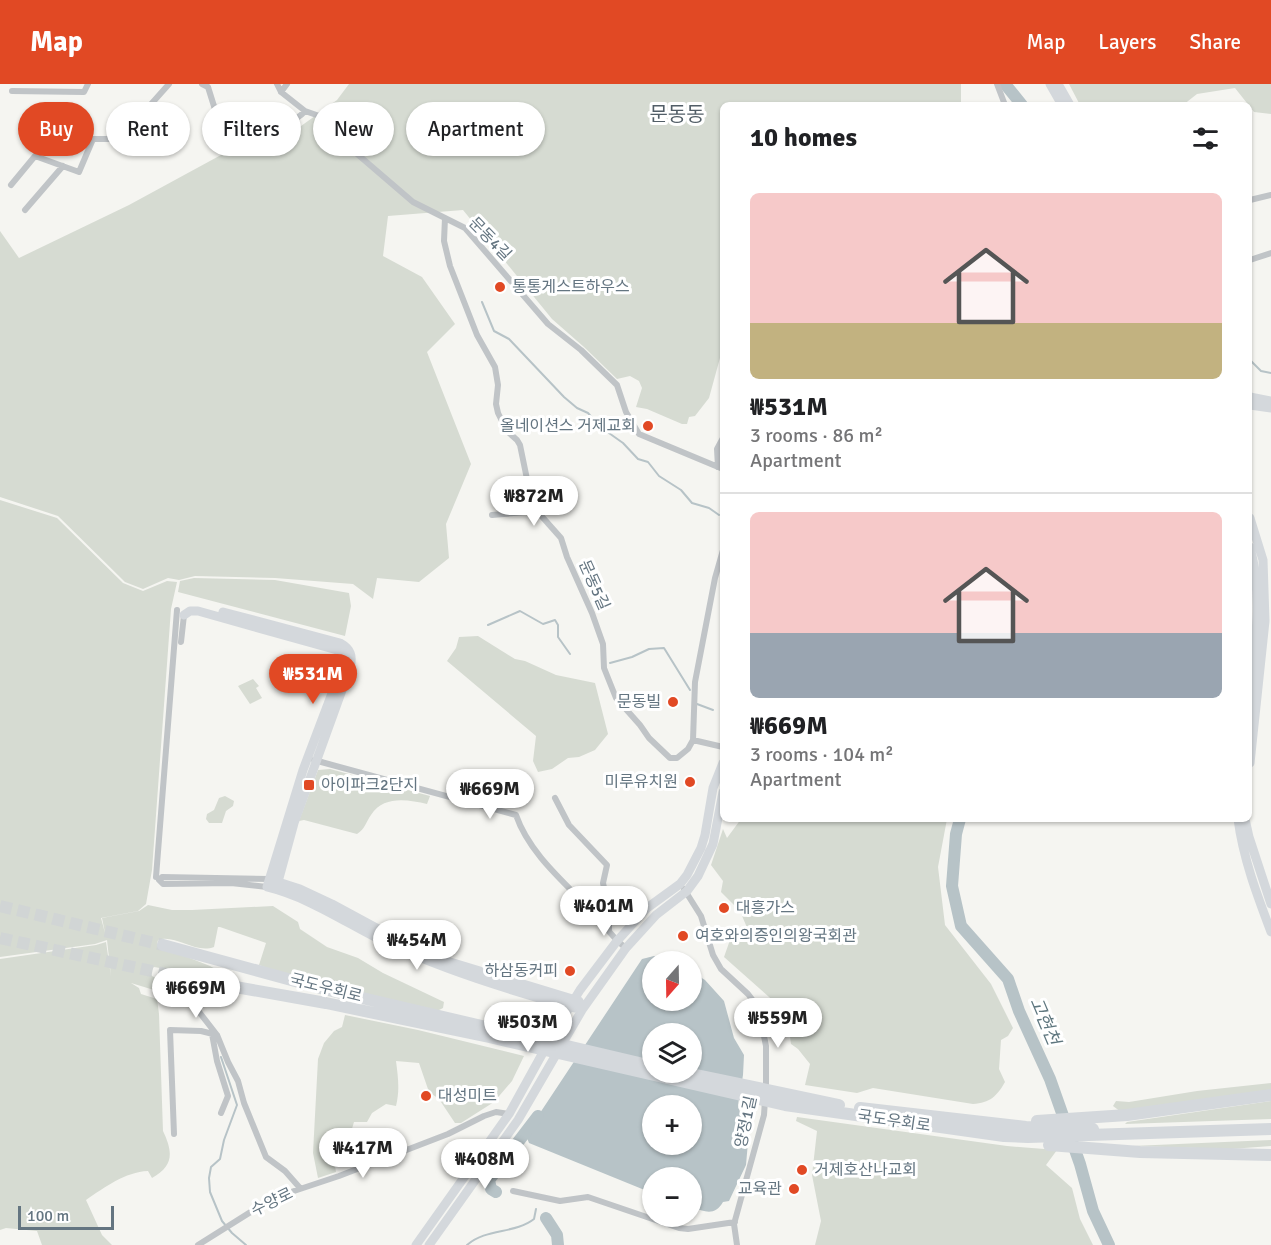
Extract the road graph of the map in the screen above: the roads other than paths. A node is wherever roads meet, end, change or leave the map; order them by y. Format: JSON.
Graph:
{"nodes":[{"id":1,"x":88,"y":84,"type":"edge"},
{"id":2,"x":169,"y":84,"type":"edge"},
{"id":3,"x":202,"y":84,"type":"edge"},
{"id":4,"x":277,"y":84,"type":"edge"},
{"id":5,"x":287,"y":84,"type":"edge"},
{"id":6,"x":998,"y":84,"type":"edge"},
{"id":7,"x":1050,"y":84,"type":"edge"},
{"id":8,"x":1058,"y":84,"type":"edge"},
{"id":9,"x":12,"y":91,"type":"dead end"},
{"id":10,"x":280,"y":92,"type":"junction"},
{"id":11,"x":1059,"y":101,"type":"edge"},
{"id":12,"x":1004,"y":102,"type":"edge"},
{"id":13,"x":305,"y":111,"type":"junction"},
{"id":14,"x":63,"y":166,"type":"junction"},
{"id":15,"x":11,"y":185,"type":"dead end"},
{"id":16,"x":1271,"y":195,"type":"edge"},
{"id":17,"x":1252,"y":200,"type":"edge"},
{"id":18,"x":25,"y":210,"type":"dead end"},
{"id":19,"x":444,"y":218,"type":"junction"},
{"id":20,"x":1271,"y":253,"type":"edge"},
{"id":21,"x":1252,"y":259,"type":"edge"},
{"id":22,"x":1252,"y":397,"type":"edge"},
{"id":23,"x":1271,"y":400,"type":"edge"},
{"id":24,"x":1252,"y":405,"type":"edge"},
{"id":25,"x":1271,"y":408,"type":"edge"},
{"id":26,"x":720,"y":444,"type":"edge"},
{"id":27,"x":720,"y":468,"type":"edge"},
{"id":28,"x":537,"y":511,"type":"junction"},
{"id":29,"x":492,"y":515,"type":"dead end"},
{"id":30,"x":1252,"y":524,"type":"edge"},
{"id":31,"x":1252,"y":554,"type":"edge"},
{"id":32,"x":720,"y":560,"type":"edge"},
{"id":33,"x":181,"y":612,"type":"junction"},
{"id":34,"x":181,"y":642,"type":"dead end"},
{"id":35,"x":1252,"y":676,"type":"edge"},
{"id":36,"x":693,"y":740,"type":"junction"},
{"id":37,"x":1252,"y":742,"type":"edge"},
{"id":38,"x":720,"y":746,"type":"edge"},
{"id":39,"x":311,"y":759,"type":"junction"},
{"id":40,"x":720,"y":770,"type":"edge"},
{"id":41,"x":555,"y":798,"type":"dead end"},
{"id":42,"x":720,"y":806,"type":"edge"},
{"id":43,"x":1238,"y":822,"type":"edge"},
{"id":44,"x":1246,"y":822,"type":"edge"},
{"id":45,"x":281,"y":866,"type":"junction"},
{"id":46,"x":156,"y":877,"type":"dead end"},
{"id":47,"x":273,"y":884,"type":"junction"},
{"id":48,"x":294,"y":887,"type":"junction"},
{"id":49,"x":683,"y":888,"type":"junction"},
{"id":50,"x":1271,"y":904,"type":"edge"},
{"id":51,"x":609,"y":932,"type":"junction"},
{"id":52,"x":1271,"y":932,"type":"edge"},
{"id":53,"x":617,"y":941,"type":"junction"},
{"id":54,"x":163,"y":945,"type":"tunnel mouth"},
{"id":55,"x":626,"y":948,"type":"junction"},
{"id":56,"x":179,"y":976,"type":"tunnel mouth"},
{"id":57,"x":182,"y":990,"type":"dead end"},
{"id":58,"x":542,"y":999,"type":"junction"},
{"id":59,"x":569,"y":1001,"type":"junction"},
{"id":60,"x":584,"y":1007,"type":"junction"},
{"id":61,"x":556,"y":1029,"type":"junction"},
{"id":62,"x":489,"y":1032,"type":"junction"},
{"id":63,"x":214,"y":1034,"type":"junction"},
{"id":64,"x":642,"y":1064,"type":"edge"},
{"id":65,"x":702,"y":1077,"type":"edge"},
{"id":66,"x":1271,"y":1095,"type":"edge"},
{"id":67,"x":786,"y":1100,"type":"junction"},
{"id":68,"x":221,"y":1113,"type":"dead end"},
{"id":69,"x":509,"y":1113,"type":"junction"},
{"id":70,"x":518,"y":1120,"type":"junction"},
{"id":71,"x":1271,"y":1121,"type":"edge"},
{"id":72,"x":1271,"y":1129,"type":"edge"},
{"id":73,"x":1002,"y":1130,"type":"junction"},
{"id":74,"x":1130,"y":1132,"type":"junction"},
{"id":75,"x":174,"y":1134,"type":"dead end"},
{"id":76,"x":1271,"y":1150,"type":"edge"},
{"id":77,"x":1242,"y":1155,"type":"junction"},
{"id":78,"x":1271,"y":1155,"type":"edge"},
{"id":79,"x":300,"y":1188,"type":"junction"},
{"id":80,"x":513,"y":1191,"type":"dead end"},
{"id":81,"x":735,"y":1222,"type":"junction"},
{"id":82,"x":198,"y":1245,"type":"edge"},
{"id":83,"x":416,"y":1245,"type":"edge"},
{"id":84,"x":429,"y":1245,"type":"edge"},
{"id":85,"x":737,"y":1245,"type":"edge"}],
"edges":[{"from":1,"to":9,"type":"street"},
{"from":2,"to":14,"type":"street"},
{"from":3,"to":13,"type":"street"},
{"from":4,"to":10,"type":"street"},
{"from":5,"to":10,"type":"street"},
{"from":6,"to":12,"type":"street"},
{"from":7,"to":11,"type":"street"},
{"from":8,"to":11,"type":"street"},
{"from":10,"to":13,"type":"street","name":"문동4길"},
{"from":13,"to":19,"type":"street","name":"문동4길"},
{"from":14,"to":15,"type":"street"},
{"from":14,"to":18,"type":"street"},
{"from":16,"to":17,"type":"street"},
{"from":19,"to":27,"type":"street","name":"문동4길"},
{"from":19,"to":28,"type":"street","name":"문동5길"},
{"from":20,"to":21,"type":"street"},
{"from":22,"to":23,"type":"street"},
{"from":24,"to":25,"type":"street"},
{"from":26,"to":27,"type":"street"},
{"from":28,"to":29,"type":"street"},
{"from":28,"to":36,"type":"street","name":"문동5길"},
{"from":30,"to":37,"type":"street"},
{"from":31,"to":35,"type":"street"},
{"from":32,"to":36,"type":"street"},
{"from":33,"to":34,"type":"street"},
{"from":33,"to":39,"type":"street"},
{"from":33,"to":46,"type":"street"},
{"from":36,"to":38,"type":"street"},
{"from":39,"to":45,"type":"street"},
{"from":39,"to":47,"type":"street"},
{"from":39,"to":51,"type":"street"},
{"from":40,"to":49,"type":"street"},
{"from":41,"to":51,"type":"street"},
{"from":42,"to":49,"type":"street"},
{"from":43,"to":52,"type":"street"},
{"from":44,"to":50,"type":"street"},
{"from":45,"to":47,"type":"street"},
{"from":45,"to":48,"type":"street"},
{"from":47,"to":47,"type":"street"},
{"from":47,"to":48,"type":"street"},
{"from":47,"to":58,"type":"street"},
{"from":48,"to":59,"type":"street"},
{"from":49,"to":53,"type":"street"},
{"from":49,"to":55,"type":"street"},
{"from":49,"to":81,"type":"street","name":"양정1길"},
{"from":51,"to":53,"type":"street"},
{"from":53,"to":55,"type":"street"},
{"from":53,"to":59,"type":"street"},
{"from":54,"to":62,"type":"highway","name":"국도우회로"},
{"from":55,"to":60,"type":"street"},
{"from":56,"to":62,"type":"highway","name":"국도우회로"},
{"from":57,"to":63,"type":"street"},
{"from":58,"to":59,"type":"street"},
{"from":58,"to":61,"type":"street"},
{"from":59,"to":60,"type":"street"},
{"from":59,"to":61,"type":"street"},
{"from":60,"to":70,"type":"street"},
{"from":61,"to":69,"type":"street"},
{"from":62,"to":64,"type":"highway"},
{"from":62,"to":67,"type":"highway"},
{"from":63,"to":68,"type":"street"},
{"from":63,"to":75,"type":"street"},
{"from":63,"to":79,"type":"street"},
{"from":65,"to":67,"type":"highway"},
{"from":66,"to":73,"type":"highway"},
{"from":67,"to":73,"type":"highway","name":"국도우회로"},
{"from":69,"to":70,"type":"street"},
{"from":69,"to":79,"type":"street","name":"수양로"},
{"from":69,"to":83,"type":"street"},
{"from":70,"to":84,"type":"street"},
{"from":71,"to":74,"type":"highway"},
{"from":72,"to":74,"type":"highway"},
{"from":73,"to":74,"type":"highway"},
{"from":73,"to":77,"type":"highway"},
{"from":76,"to":77,"type":"highway"},
{"from":77,"to":78,"type":"highway"},
{"from":79,"to":82,"type":"street","name":"수양로"},
{"from":80,"to":81,"type":"street"},
{"from":81,"to":85,"type":"street","name":"양정1길"}]}
